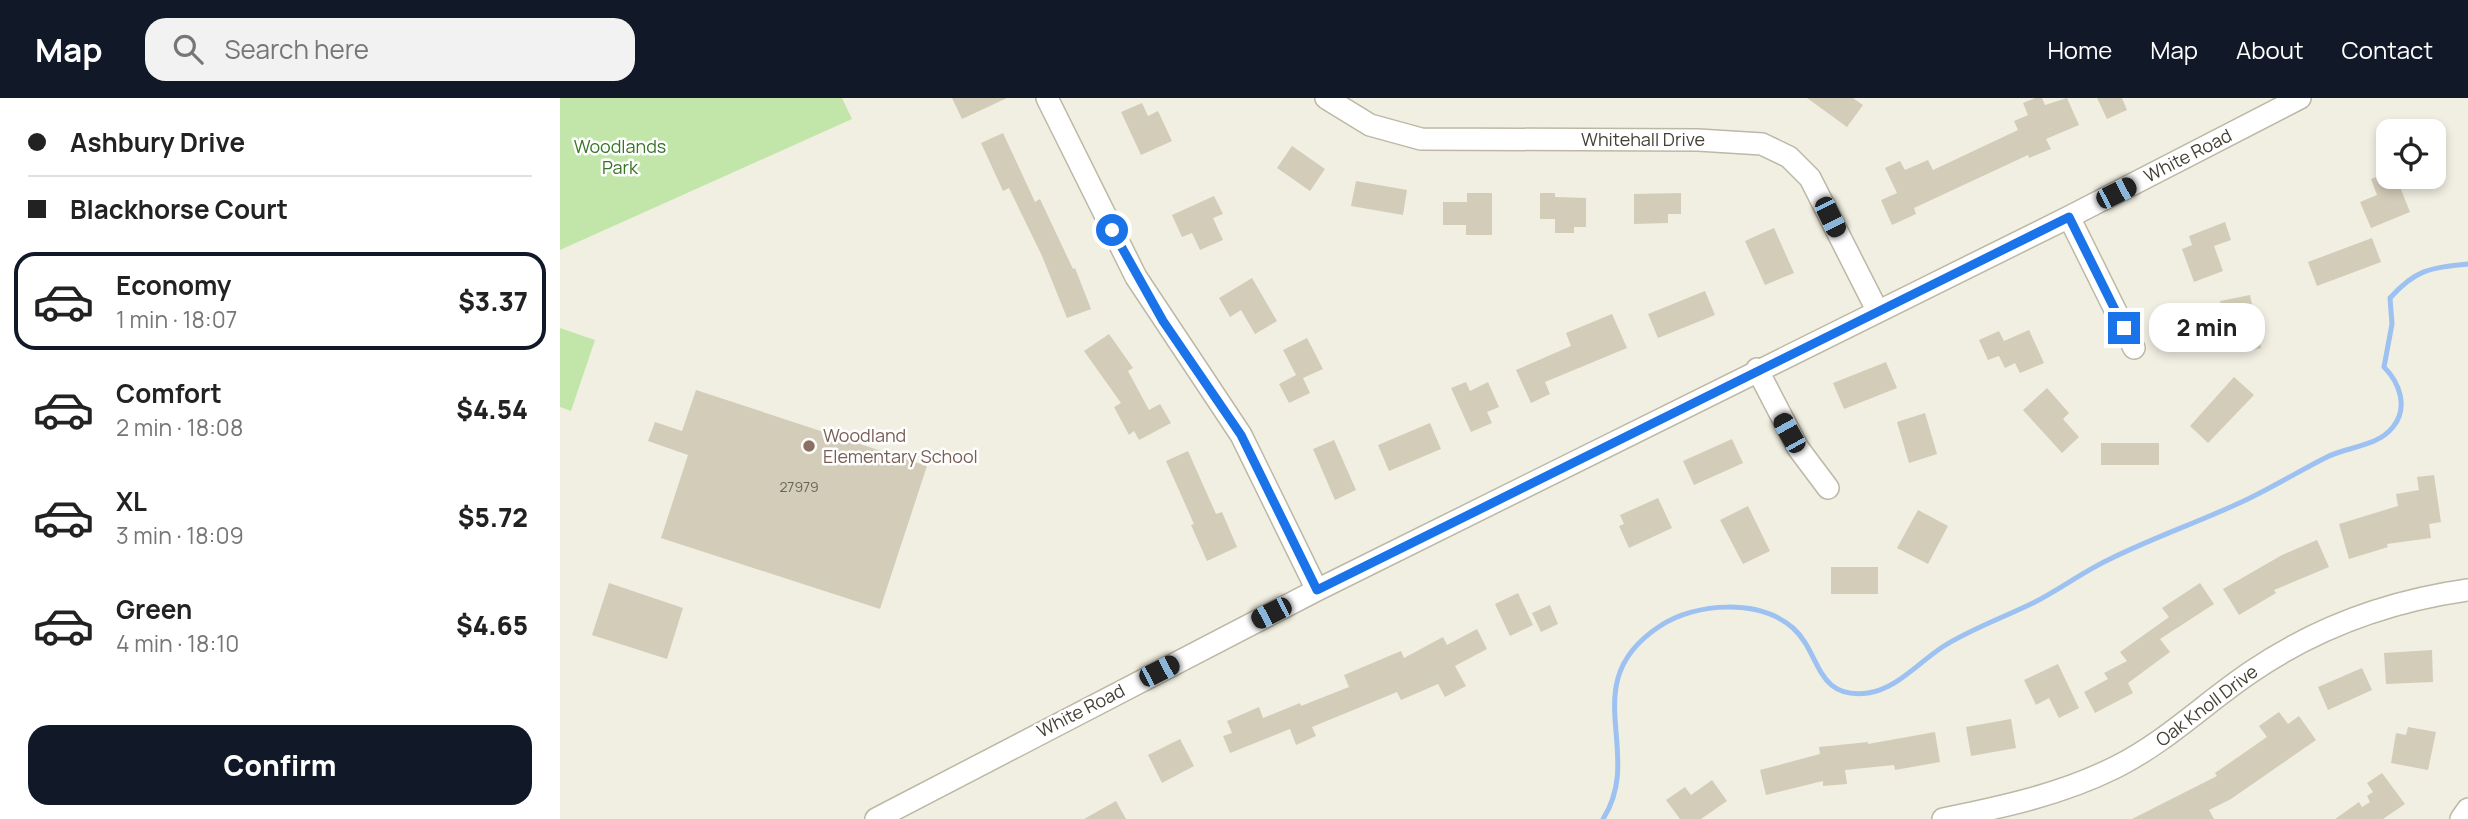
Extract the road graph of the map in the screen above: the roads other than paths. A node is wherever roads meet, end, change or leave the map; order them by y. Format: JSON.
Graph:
{"nodes":[{"id":1,"x":1047,"y":98,"type":"edge"},
{"id":2,"x":1326,"y":98,"type":"edge"},
{"id":3,"x":2300,"y":98,"type":"edge"},
{"id":4,"x":2069,"y":217,"type":"junction"},
{"id":5,"x":1877,"y":310,"type":"junction"},
{"id":6,"x":2134,"y":348,"type":"dead end"},
{"id":7,"x":1757,"y":369,"type":"junction"},
{"id":8,"x":1828,"y":488,"type":"dead end"},
{"id":9,"x":1317,"y":590,"type":"junction"},
{"id":10,"x":2468,"y":590,"type":"edge"},
{"id":11,"x":2468,"y":809,"type":"edge"},
{"id":12,"x":876,"y":819,"type":"edge"},
{"id":13,"x":1944,"y":819,"type":"edge"},
{"id":14,"x":2461,"y":819,"type":"edge"}],
"edges":[{"from":1,"to":9,"type":"street"},
{"from":2,"to":5,"type":"street","name":"Whitehall Drive"},
{"from":3,"to":4,"type":"street","name":"White Road"},
{"from":4,"to":5,"type":"street","name":"White Road"},
{"from":4,"to":6,"type":"street"},
{"from":5,"to":7,"type":"street","name":"White Road"},
{"from":7,"to":8,"type":"street"},
{"from":7,"to":9,"type":"street","name":"White Road"},
{"from":9,"to":12,"type":"street","name":"White Road"},
{"from":10,"to":13,"type":"street","name":"Oak Knoll Drive"},
{"from":11,"to":14,"type":"street"}]}
